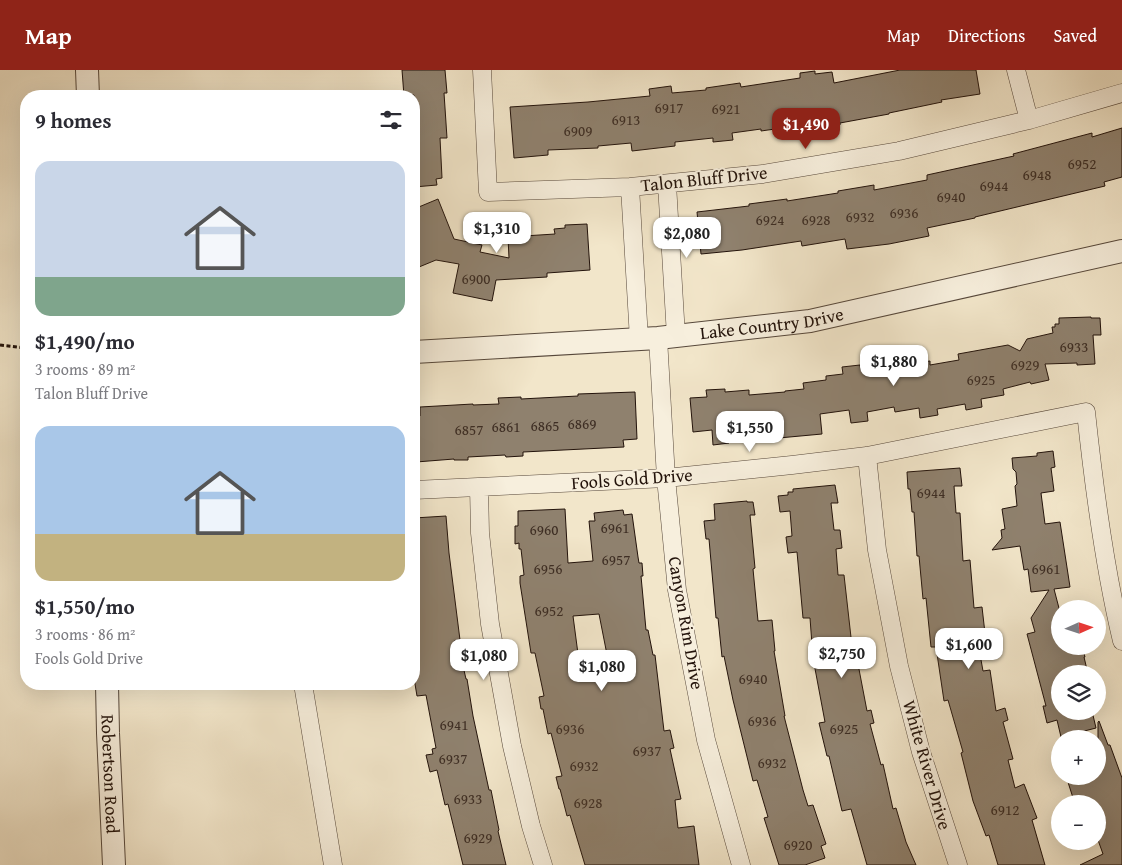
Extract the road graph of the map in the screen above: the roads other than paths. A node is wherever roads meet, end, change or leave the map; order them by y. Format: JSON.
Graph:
{"nodes":[{"id":1,"x":87,"y":70,"type":"edge"},
{"id":2,"x":482,"y":70,"type":"edge"},
{"id":3,"x":1016,"y":70,"type":"edge"},
{"id":4,"x":88,"y":90,"type":"edge"},
{"id":5,"x":1122,"y":93,"type":"edge"},
{"id":6,"x":1029,"y":120,"type":"junction"},
{"id":7,"x":667,"y":184,"type":"junction"},
{"id":8,"x":630,"y":187,"type":"junction"},
{"id":9,"x":1122,"y":251,"type":"edge"},
{"id":10,"x":658,"y":338,"type":"junction"},
{"id":11,"x":420,"y":352,"type":"edge"},
{"id":12,"x":867,"y":456,"type":"junction"},
{"id":13,"x":666,"y":478,"type":"junction"},
{"id":14,"x":479,"y":487,"type":"junction"},
{"id":15,"x":420,"y":490,"type":"edge"},
{"id":16,"x":1122,"y":641,"type":"edge"},
{"id":17,"x":107,"y":690,"type":"edge"},
{"id":18,"x":304,"y":690,"type":"edge"},
{"id":19,"x":114,"y":865,"type":"edge"},
{"id":20,"x":333,"y":865,"type":"edge"},
{"id":21,"x":543,"y":865,"type":"edge"},
{"id":22,"x":741,"y":865,"type":"edge"},
{"id":23,"x":958,"y":865,"type":"edge"}],
"edges":[{"from":1,"to":4,"type":"street"},
{"from":2,"to":8,"type":"street","name":"Talon Bluff Drive"},
{"from":3,"to":6,"type":"street"},
{"from":5,"to":6,"type":"street","name":"Talon Bluff Drive"},
{"from":6,"to":7,"type":"street","name":"Talon Bluff Drive"},
{"from":7,"to":8,"type":"street","name":"Talon Bluff Drive"},
{"from":7,"to":10,"type":"street"},
{"from":8,"to":10,"type":"street"},
{"from":9,"to":10,"type":"street","name":"Lake Country Drive"},
{"from":10,"to":11,"type":"street","name":"Lake Country Drive"},
{"from":10,"to":13,"type":"street","name":"Canyon Rim Drive"},
{"from":12,"to":13,"type":"street","name":"Fools Gold Drive"},
{"from":12,"to":16,"type":"street","name":"Fools Gold Drive"},
{"from":12,"to":23,"type":"street","name":"White River Drive"},
{"from":13,"to":14,"type":"street","name":"Fools Gold Drive"},
{"from":13,"to":22,"type":"street","name":"Canyon Rim Drive"},
{"from":14,"to":15,"type":"street","name":"Fools Gold Drive"},
{"from":14,"to":21,"type":"street"},
{"from":17,"to":19,"type":"street","name":"Robertson Road"},
{"from":18,"to":20,"type":"street"}]}
